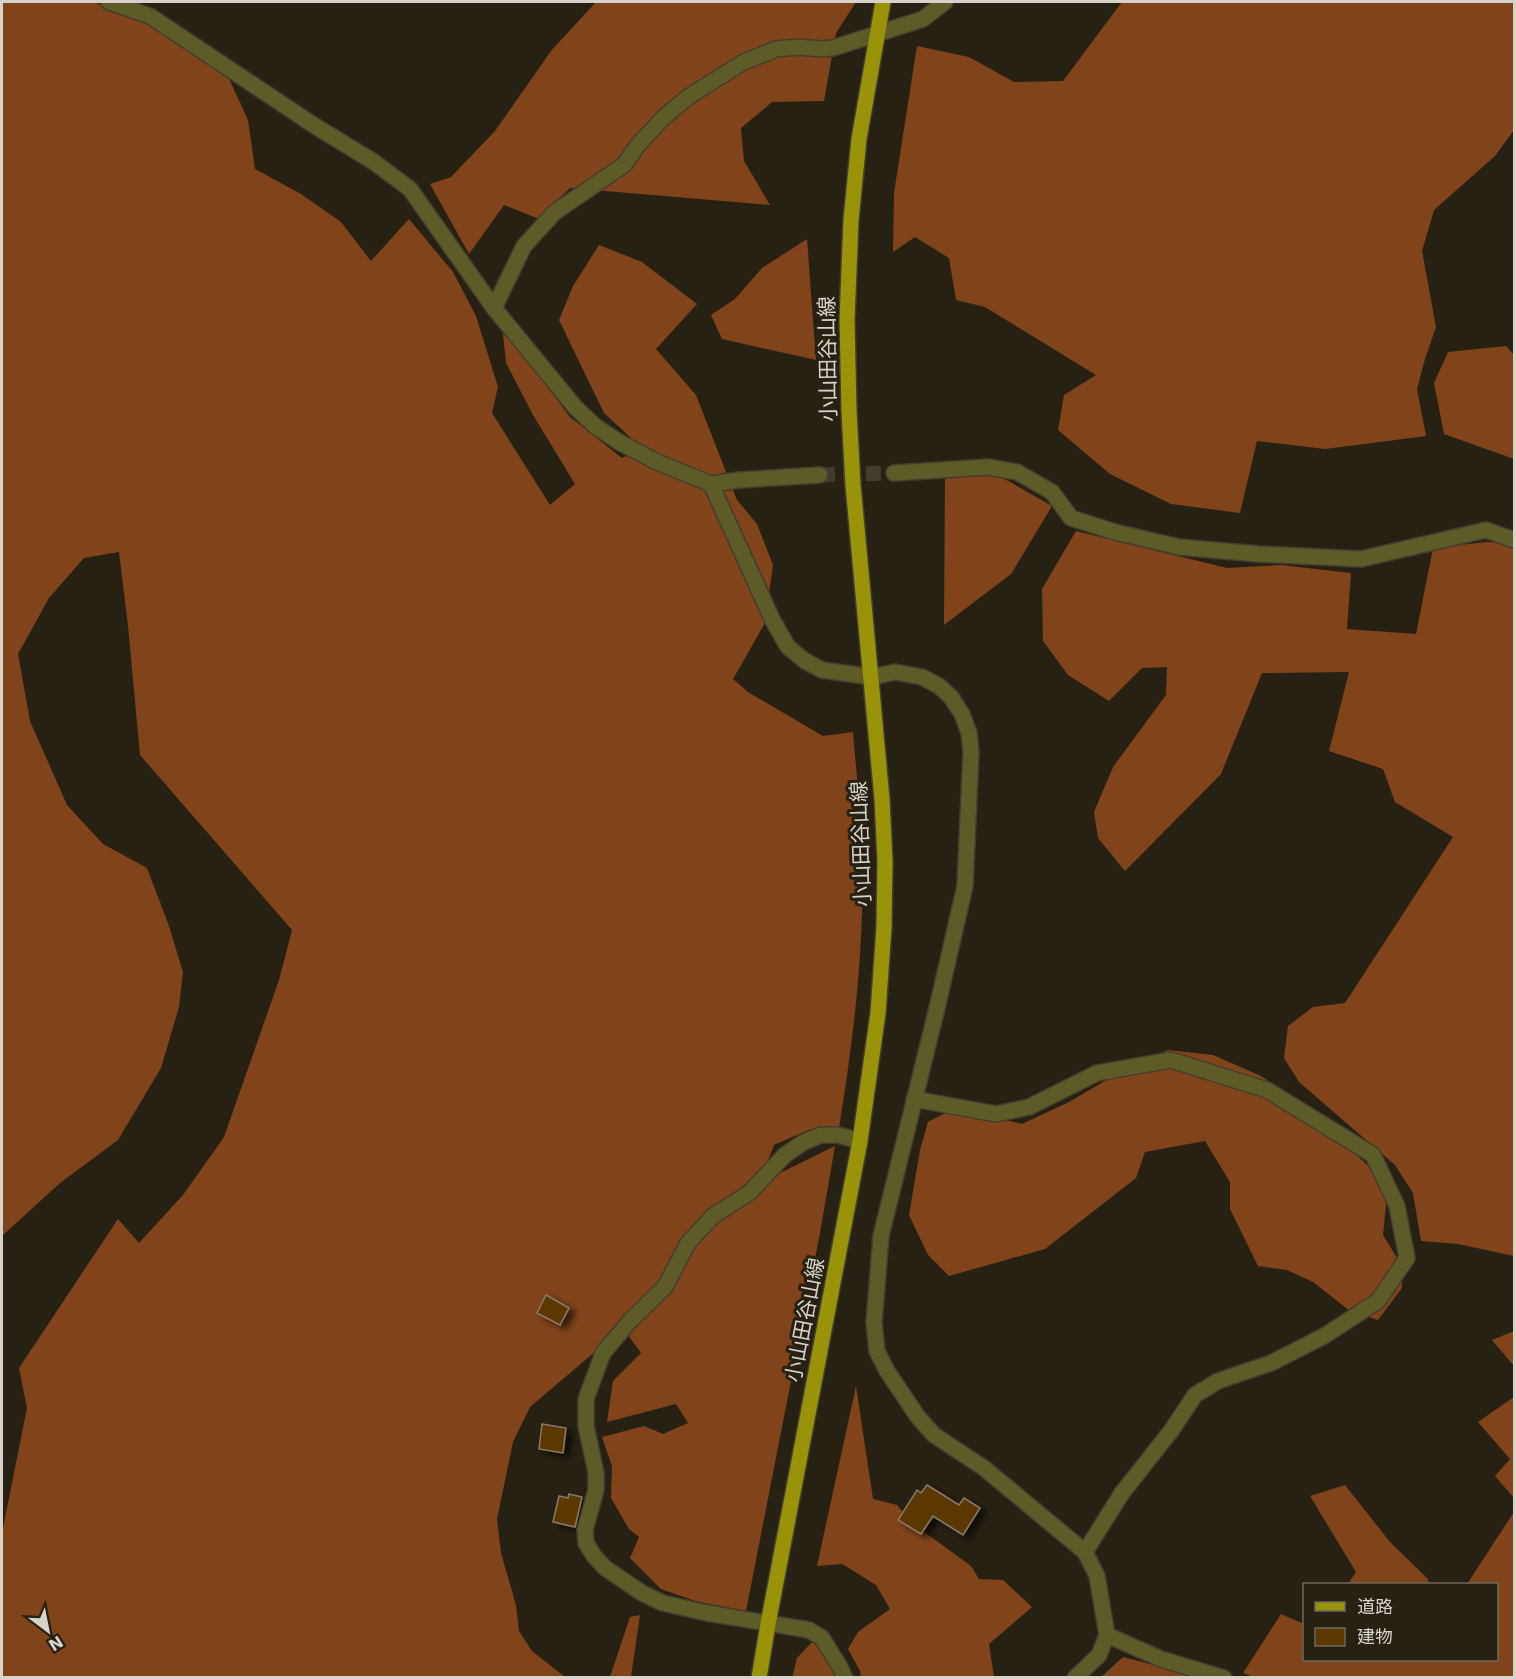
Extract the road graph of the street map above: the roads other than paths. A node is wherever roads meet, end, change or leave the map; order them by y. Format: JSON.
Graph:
{"nodes":[{"id":1,"x":109,"y":2,"type":"edge"},
{"id":2,"x":883,"y":2,"type":"edge"},
{"id":3,"x":945,"y":2,"type":"edge"},
{"id":4,"x":877,"y":33,"type":"junction"},
{"id":5,"x":494,"y":308,"type":"junction"},
{"id":6,"x":894,"y":473,"type":"tunnel mouth"},
{"id":7,"x":820,"y":475,"type":"tunnel mouth"},
{"id":8,"x":711,"y":483,"type":"junction"},
{"id":9,"x":1515,"y":540,"type":"edge"},
{"id":10,"x":872,"y":677,"type":"junction"},
{"id":11,"x":914,"y":1099,"type":"junction"},
{"id":12,"x":860,"y":1141,"type":"junction"},
{"id":13,"x":1085,"y":1551,"type":"junction"},
{"id":14,"x":768,"y":1624,"type":"junction"},
{"id":15,"x":1107,"y":1635,"type":"junction"},
{"id":16,"x":759,"y":1677,"type":"edge"},
{"id":17,"x":845,"y":1677,"type":"edge"},
{"id":18,"x":1076,"y":1677,"type":"edge"},
{"id":19,"x":1224,"y":1677,"type":"edge"}],
"edges":[{"from":1,"to":5,"type":"street"},
{"from":2,"to":4,"type":"main road","name":"小山田谷山線"},
{"from":3,"to":4,"type":"street"},
{"from":4,"to":5,"type":"street"},
{"from":4,"to":10,"type":"main road","name":"小山田谷山線"},
{"from":5,"to":8,"type":"street"},
{"from":6,"to":9,"type":"street"},
{"from":7,"to":8,"type":"street"},
{"from":8,"to":10,"type":"street"},
{"from":10,"to":11,"type":"street"},
{"from":10,"to":12,"type":"main road","name":"小山田谷山線"},
{"from":11,"to":13,"type":"street"},
{"from":11,"to":13,"type":"street"},
{"from":12,"to":14,"type":"main road","name":"小山田谷山線"},
{"from":12,"to":14,"type":"street"},
{"from":13,"to":15,"type":"street"},
{"from":14,"to":16,"type":"main road","name":"小山田谷山線"},
{"from":14,"to":17,"type":"street"},
{"from":15,"to":18,"type":"street"},
{"from":15,"to":19,"type":"street"}]}
